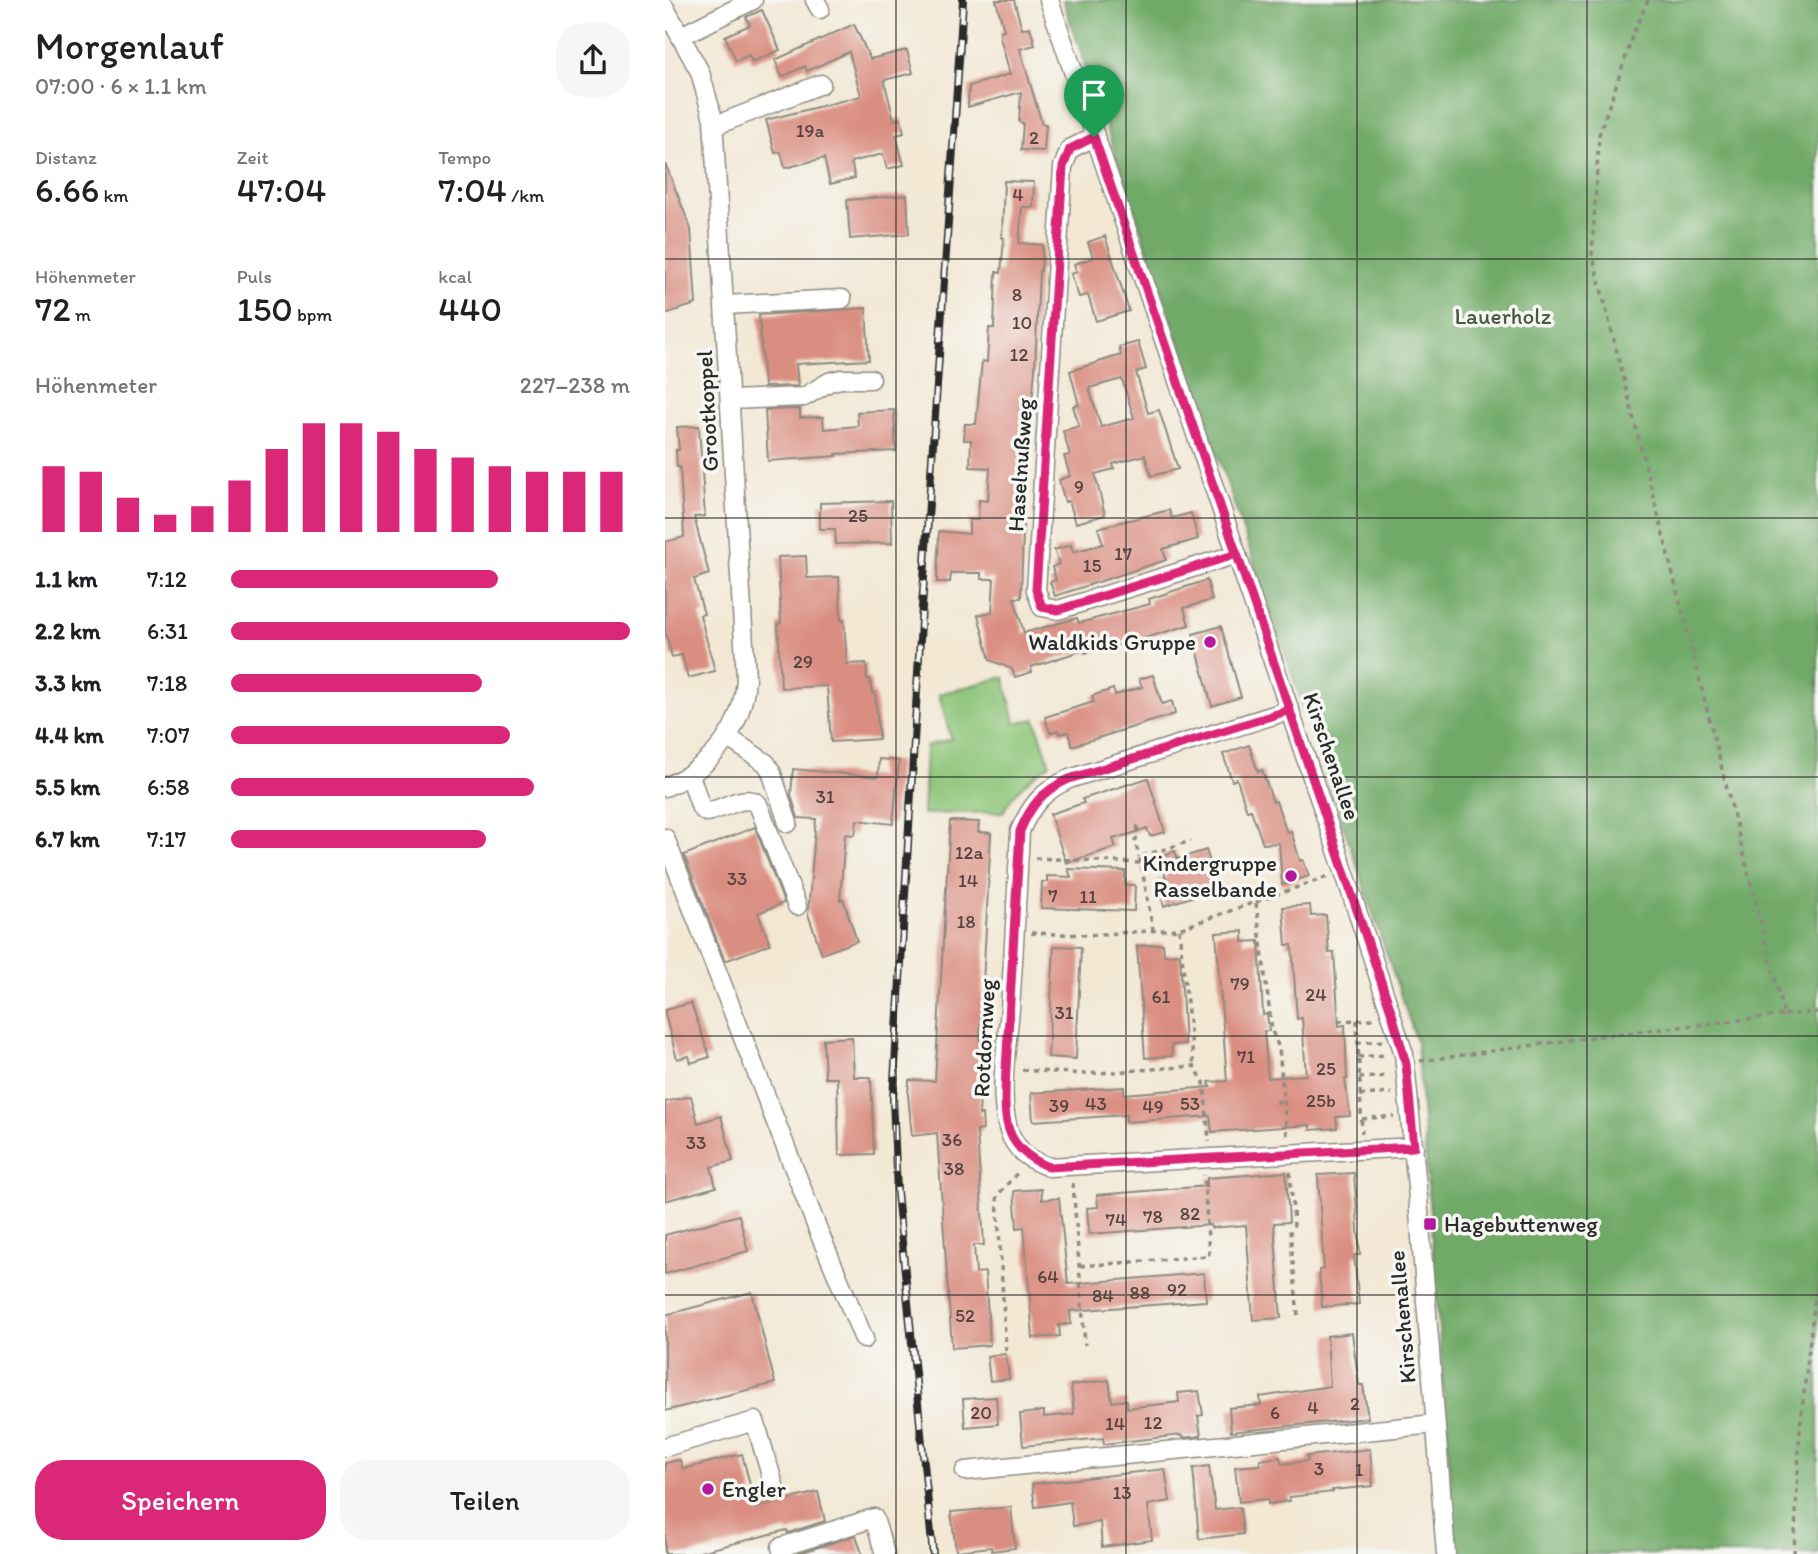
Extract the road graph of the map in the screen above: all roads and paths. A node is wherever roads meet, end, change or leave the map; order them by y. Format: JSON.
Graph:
{"nodes":[{"id":1,"x":753,"y":0,"type":"edge"},
{"id":2,"x":1049,"y":0,"type":"edge"},
{"id":3,"x":1648,"y":0,"type":"edge"},
{"id":4,"x":665,"y":8,"type":"edge"},
{"id":5,"x":681,"y":36,"type":"junction"},
{"id":6,"x":821,"y":84,"type":"dead end"},
{"id":7,"x":714,"y":126,"type":"junction"},
{"id":8,"x":1094,"y":137,"type":"junction"},
{"id":9,"x":842,"y":299,"type":"dead end"},
{"id":10,"x":725,"y":305,"type":"junction"},
{"id":11,"x":871,"y":379,"type":"dead end"},
{"id":12,"x":731,"y":400,"type":"junction"},
{"id":13,"x":1237,"y":554,"type":"junction"},
{"id":14,"x":1290,"y":710,"type":"junction"},
{"id":15,"x":727,"y":737,"type":"junction"},
{"id":16,"x":690,"y":775,"type":"junction"},
{"id":17,"x":665,"y":787,"type":"edge"},
{"id":18,"x":788,"y":823,"type":"dead end"},
{"id":19,"x":1137,"y":837,"type":"dead end"},
{"id":20,"x":665,"y":838,"type":"edge"},
{"id":21,"x":1191,"y":841,"type":"dead end"},
{"id":22,"x":1088,"y":855,"type":"dead end"},
{"id":23,"x":1019,"y":857,"type":"junction"},
{"id":24,"x":1139,"y":857,"type":"junction"},
{"id":25,"x":1080,"y":860,"type":"junction"},
{"id":26,"x":1141,"y":863,"type":"junction"},
{"id":27,"x":1344,"y":871,"type":"junction"},
{"id":28,"x":1256,"y":903,"type":"junction"},
{"id":29,"x":797,"y":906,"type":"dead end"},
{"id":30,"x":1179,"y":929,"type":"junction"},
{"id":31,"x":1153,"y":930,"type":"junction"},
{"id":32,"x":1015,"y":932,"type":"junction"},
{"id":33,"x":1818,"y":1012,"type":"edge"},
{"id":34,"x":1784,"y":1015,"type":"junction"},
{"id":35,"x":1393,"y":1017,"type":"junction"},
{"id":36,"x":1357,"y":1020,"type":"junction"},
{"id":37,"x":1338,"y":1021,"type":"dead end"},
{"id":38,"x":1357,"y":1043,"type":"junction"},
{"id":39,"x":1358,"y":1057,"type":"junction"},
{"id":40,"x":1407,"y":1064,"type":"junction"},
{"id":41,"x":1194,"y":1066,"type":"junction"},
{"id":42,"x":1006,"y":1069,"type":"junction"},
{"id":43,"x":1359,"y":1078,"type":"junction"},
{"id":44,"x":1360,"y":1095,"type":"junction"},
{"id":45,"x":1285,"y":1101,"type":"junction"},
{"id":46,"x":1276,"y":1102,"type":"dead end"},
{"id":47,"x":1213,"y":1106,"type":"dead end"},
{"id":48,"x":1207,"y":1107,"type":"junction"},
{"id":49,"x":1411,"y":1114,"type":"junction"},
{"id":50,"x":1361,"y":1119,"type":"junction"},
{"id":51,"x":1414,"y":1147,"type":"junction"},
{"id":52,"x":1362,"y":1150,"type":"junction"},
{"id":53,"x":1288,"y":1154,"type":"junction"},
{"id":54,"x":1206,"y":1158,"type":"junction"},
{"id":55,"x":1030,"y":1159,"type":"junction"},
{"id":56,"x":1072,"y":1167,"type":"junction"},
{"id":57,"x":1292,"y":1199,"type":"junction"},
{"id":58,"x":1283,"y":1200,"type":"dead end"},
{"id":59,"x":1080,"y":1266,"type":"junction"},
{"id":60,"x":1818,"y":1268,"type":"edge"},
{"id":61,"x":1297,"y":1316,"type":"dead end"},
{"id":62,"x":864,"y":1339,"type":"dead end"},
{"id":63,"x":1085,"y":1345,"type":"dead end"},
{"id":64,"x":1006,"y":1350,"type":"dead end"},
{"id":65,"x":1435,"y":1424,"type":"junction"},
{"id":66,"x":665,"y":1447,"type":"edge"},
{"id":67,"x":965,"y":1471,"type":"dead end"},
{"id":68,"x":775,"y":1489,"type":"dead end"},
{"id":69,"x":783,"y":1554,"type":"edge"},
{"id":70,"x":885,"y":1554,"type":"edge"},
{"id":71,"x":1446,"y":1554,"type":"edge"},
{"id":72,"x":1794,"y":1554,"type":"edge"}],
"edges":[{"from":1,"to":5,"type":"street"},
{"from":2,"to":8,"type":"street","name":"Kirschenallee"},
{"from":3,"to":34,"type":"path"},
{"from":4,"to":5,"type":"street","name":"Grootkoppel"},
{"from":5,"to":7,"type":"street","name":"Grootkoppel"},
{"from":6,"to":7,"type":"street"},
{"from":7,"to":10,"type":"street","name":"Grootkoppel"},
{"from":8,"to":13,"type":"street","name":"Kirschenallee"},
{"from":8,"to":13,"type":"street","name":"Haselnußweg"},
{"from":9,"to":10,"type":"street"},
{"from":10,"to":12,"type":"street","name":"Grootkoppel"},
{"from":11,"to":12,"type":"street"},
{"from":12,"to":15,"type":"street","name":"Grootkoppel"},
{"from":13,"to":14,"type":"street","name":"Kirschenallee"},
{"from":14,"to":23,"type":"street","name":"Rotdornweg"},
{"from":14,"to":27,"type":"street","name":"Kirschenallee"},
{"from":15,"to":16,"type":"street","name":"Grootkoppel"},
{"from":15,"to":18,"type":"street"},
{"from":16,"to":17,"type":"street","name":"Grootkoppel"},
{"from":16,"to":29,"type":"street"},
{"from":19,"to":24,"type":"path"},
{"from":20,"to":62,"type":"street"},
{"from":21,"to":24,"type":"path"},
{"from":22,"to":25,"type":"path"},
{"from":23,"to":25,"type":"path"},
{"from":23,"to":32,"type":"street","name":"Rotdornweg"},
{"from":24,"to":26,"type":"path"},
{"from":25,"to":26,"type":"path"},
{"from":26,"to":31,"type":"path"},
{"from":27,"to":28,"type":"path"},
{"from":27,"to":35,"type":"street","name":"Kirschenallee"},
{"from":28,"to":30,"type":"path"},
{"from":28,"to":45,"type":"path"},
{"from":30,"to":31,"type":"path"},
{"from":30,"to":41,"type":"path"},
{"from":31,"to":32,"type":"path"},
{"from":32,"to":42,"type":"street","name":"Rotdornweg"},
{"from":33,"to":34,"type":"path"},
{"from":34,"to":40,"type":"path"},
{"from":35,"to":36,"type":"path"},
{"from":35,"to":40,"type":"street","name":"Kirschenallee"},
{"from":36,"to":37,"type":"path"},
{"from":36,"to":38,"type":"path"},
{"from":38,"to":39,"type":"path"},
{"from":38,"to":40,"type":"path"},
{"from":39,"to":40,"type":"path"},
{"from":39,"to":43,"type":"path"},
{"from":40,"to":43,"type":"path"},
{"from":40,"to":44,"type":"path"},
{"from":40,"to":49,"type":"street","name":"Kirschenallee"},
{"from":41,"to":42,"type":"path"},
{"from":41,"to":48,"type":"path"},
{"from":42,"to":55,"type":"street","name":"Rotdornweg"},
{"from":43,"to":44,"type":"path"},
{"from":44,"to":50,"type":"path"},
{"from":45,"to":46,"type":"path"},
{"from":45,"to":53,"type":"path"},
{"from":47,"to":48,"type":"path"},
{"from":48,"to":54,"type":"path"},
{"from":49,"to":50,"type":"path"},
{"from":49,"to":51,"type":"street","name":"Kirschenallee"},
{"from":50,"to":52,"type":"path"},
{"from":51,"to":52,"type":"street"},
{"from":51,"to":65,"type":"street","name":"Kirschenallee"},
{"from":52,"to":53,"type":"street"},
{"from":53,"to":54,"type":"street"},
{"from":53,"to":57,"type":"path"},
{"from":54,"to":56,"type":"street"},
{"from":54,"to":59,"type":"path"},
{"from":55,"to":56,"type":"street"},
{"from":55,"to":64,"type":"path"},
{"from":56,"to":59,"type":"path"},
{"from":57,"to":58,"type":"path"},
{"from":57,"to":61,"type":"path"},
{"from":59,"to":63,"type":"path"},
{"from":60,"to":72,"type":"path"},
{"from":65,"to":67,"type":"street"},
{"from":65,"to":71,"type":"street","name":"Kirschenallee"},
{"from":66,"to":68,"type":"street"},
{"from":69,"to":70,"type":"street"}]}
